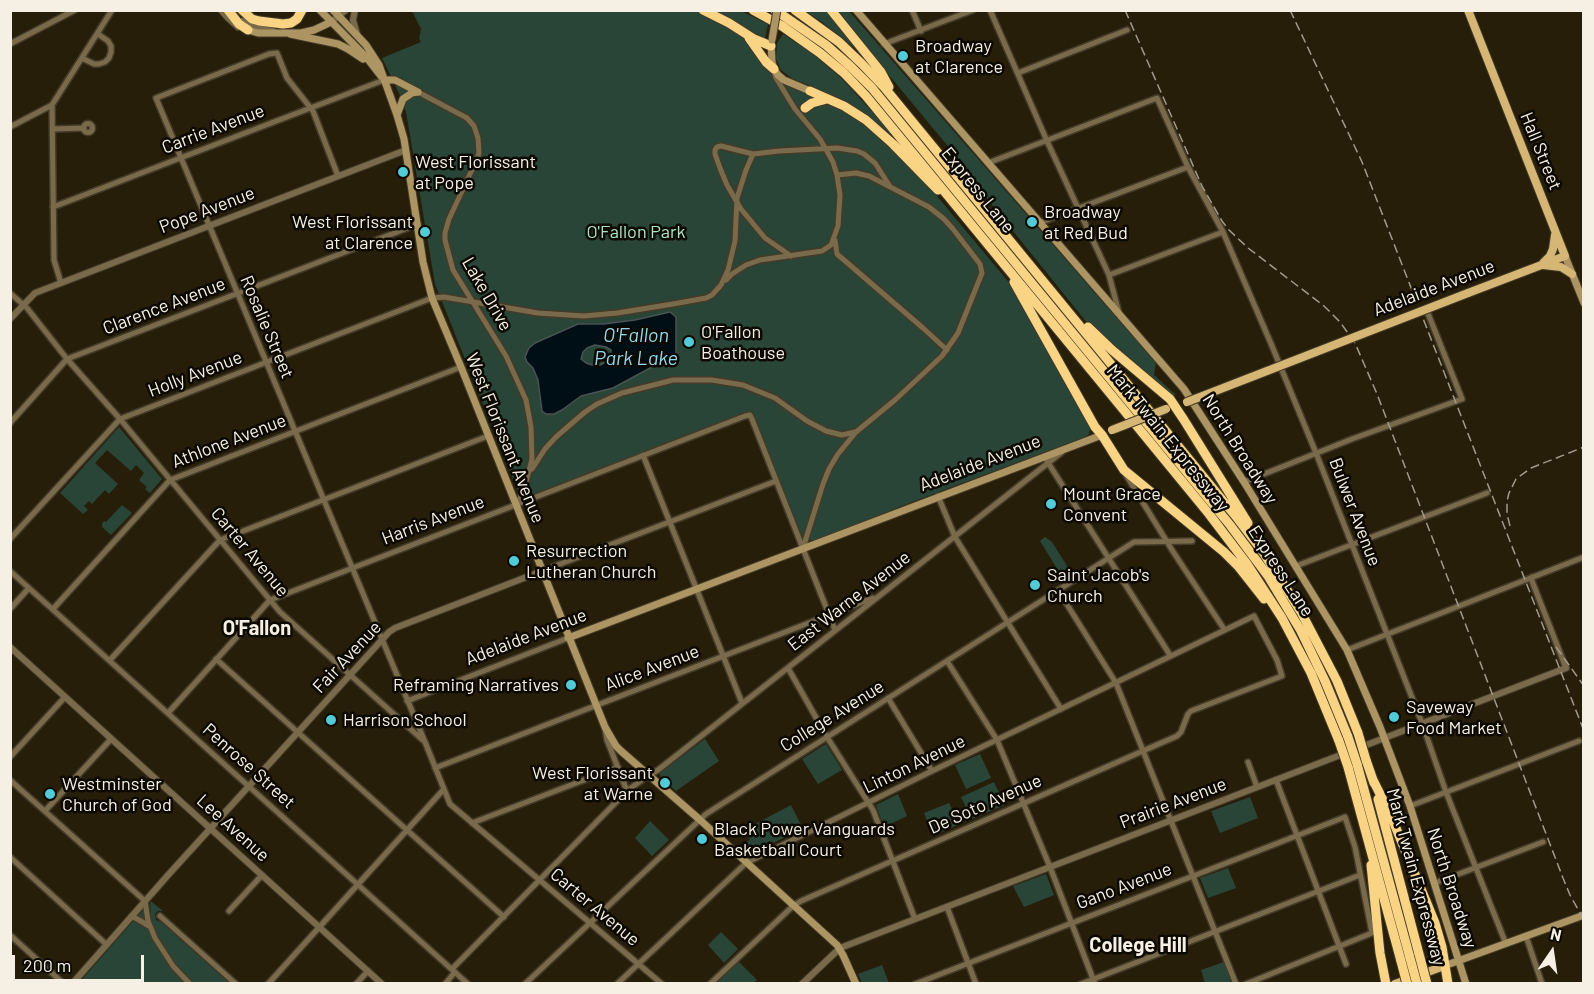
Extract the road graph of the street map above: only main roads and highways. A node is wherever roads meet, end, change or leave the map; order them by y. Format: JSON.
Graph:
{"nodes":[{"id":1,"x":228,"y":10,"type":"edge"},
{"id":2,"x":243,"y":10,"type":"edge"},
{"id":3,"x":302,"y":10,"type":"edge"},
{"id":4,"x":320,"y":10,"type":"edge"},
{"id":5,"x":333,"y":10,"type":"edge"},
{"id":6,"x":703,"y":10,"type":"edge"},
{"id":7,"x":753,"y":10,"type":"edge"},
{"id":8,"x":776,"y":10,"type":"edge"},
{"id":9,"x":795,"y":10,"type":"edge"},
{"id":10,"x":831,"y":10,"type":"edge"},
{"id":11,"x":856,"y":10,"type":"edge"},
{"id":12,"x":1468,"y":10,"type":"edge"},
{"id":13,"x":331,"y":22,"type":"junction"},
{"id":14,"x":248,"y":30,"type":"joint"},
{"id":15,"x":290,"y":34,"type":"junction"},
{"id":16,"x":745,"y":34,"type":"junction"},
{"id":17,"x":771,"y":43,"type":"junction"},
{"id":18,"x":373,"y":67,"type":"junction"},
{"id":19,"x":774,"y":69,"type":"junction"},
{"id":20,"x":384,"y":80,"type":"junction"},
{"id":21,"x":810,"y":91,"type":"joint"},
{"id":22,"x":829,"y":99,"type":"junction"},
{"id":23,"x":900,"y":104,"type":"junction"},
{"id":24,"x":804,"y":113,"type":"road end"},
{"id":25,"x":397,"y":115,"type":"junction"},
{"id":26,"x":966,"y":217,"type":"junction"},
{"id":27,"x":1554,"y":228,"type":"junction"},
{"id":28,"x":1565,"y":256,"type":"junction"},
{"id":29,"x":1540,"y":265,"type":"junction"},
{"id":30,"x":1006,"y":266,"type":"junction"},
{"id":31,"x":1572,"y":274,"type":"junction"},
{"id":32,"x":1584,"y":303,"type":"edge"},
{"id":33,"x":1063,"y":304,"type":"junction"},
{"id":34,"x":1190,"y":401,"type":"junction"},
{"id":35,"x":1170,"y":408,"type":"junction"},
{"id":36,"x":1184,"y":420,"type":"junction"},
{"id":37,"x":1102,"y":435,"type":"junction"},
{"id":38,"x":1263,"y":552,"type":"junction"},
{"id":39,"x":1289,"y":631,"type":"junction"},
{"id":40,"x":568,"y":638,"type":"junction"},
{"id":41,"x":1348,"y":737,"type":"junction"},
{"id":42,"x":1357,"y":764,"type":"junction"},
{"id":43,"x":1373,"y":780,"type":"junction"},
{"id":44,"x":1370,"y":847,"type":"junction"},
{"id":45,"x":1584,"y":915,"type":"edge"},
{"id":46,"x":1410,"y":957,"type":"junction"},
{"id":47,"x":1460,"y":961,"type":"junction"},
{"id":48,"x":1444,"y":966,"type":"junction"},
{"id":49,"x":856,"y":984,"type":"edge"},
{"id":50,"x":1386,"y":984,"type":"edge"},
{"id":51,"x":1395,"y":984,"type":"edge"},
{"id":52,"x":1407,"y":984,"type":"edge"},
{"id":53,"x":1417,"y":984,"type":"edge"},
{"id":54,"x":1427,"y":984,"type":"edge"},
{"id":55,"x":1448,"y":984,"type":"edge"},
{"id":56,"x":1466,"y":984,"type":"edge"}],
"edges":[{"from":1,"to":14,"type":"highway"},
{"from":2,"to":3,"type":"highway"},
{"from":4,"to":13,"type":"main road","name":"West Florissant Avenue"},
{"from":5,"to":20,"type":"main road","name":"West Florissant Avenue"},
{"from":6,"to":16,"type":"highway"},
{"from":7,"to":26,"type":"highway","name":"Mark Twain Expressway"},
{"from":8,"to":17,"type":"main road","bridge":true},
{"from":8,"to":41,"type":"highway","name":"Express Lane"},
{"from":9,"to":23,"type":"highway","name":"Mark Twain Expressway"},
{"from":10,"to":23,"type":"highway"},
{"from":11,"to":34,"type":"main road","name":"North Broadway"},
{"from":12,"to":27,"type":"main road","name":"Hall Street"},
{"from":13,"to":15,"type":"main road"},
{"from":13,"to":18,"type":"main road","name":"West Florissant Avenue"},
{"from":14,"to":15,"type":"main road"},
{"from":15,"to":18,"type":"main road"},
{"from":16,"to":17,"type":"highway"},
{"from":16,"to":19,"type":"highway"},
{"from":17,"to":19,"type":"main road"},
{"from":18,"to":20,"type":"main road","name":"West Florissant Avenue"},
{"from":19,"to":21,"type":"main road"},
{"from":20,"to":25,"type":"main road","name":"West Florissant Avenue"},
{"from":20,"to":25,"type":"main road"},
{"from":21,"to":22,"type":"highway"},
{"from":22,"to":24,"type":"highway"},
{"from":22,"to":26,"type":"highway"},
{"from":23,"to":33,"type":"highway","name":"Mark Twain Expressway"},
{"from":25,"to":40,"type":"main road","name":"West Florissant Avenue"},
{"from":26,"to":30,"type":"highway","name":"Mark Twain Expressway"},
{"from":27,"to":28,"type":"main road","name":"Hall Street"},
{"from":27,"to":29,"type":"main road"},
{"from":28,"to":29,"type":"main road","name":"Adelaide Avenue"},
{"from":28,"to":31,"type":"main road","name":"Hall Street"},
{"from":29,"to":31,"type":"main road"},
{"from":29,"to":34,"type":"main road","name":"Adelaide Avenue","bridge":true},
{"from":30,"to":37,"type":"highway"},
{"from":30,"to":39,"type":"highway","name":"Mark Twain Expressway"},
{"from":31,"to":32,"type":"main road","name":"Hall Street"},
{"from":33,"to":35,"type":"highway"},
{"from":33,"to":38,"type":"highway","name":"Mark Twain Expressway"},
{"from":34,"to":35,"type":"main road","name":"Adelaide Avenue"},
{"from":34,"to":36,"type":"highway"},
{"from":34,"to":47,"type":"main road","name":"North Broadway"},
{"from":35,"to":36,"type":"highway"},
{"from":35,"to":37,"type":"main road","name":"Adelaide Avenue","bridge":true},
{"from":36,"to":38,"type":"highway"},
{"from":37,"to":39,"type":"highway"},
{"from":37,"to":40,"type":"main road","name":"Adelaide Avenue"},
{"from":38,"to":41,"type":"highway","name":"Mark Twain Expressway"},
{"from":39,"to":41,"type":"highway","name":"Mark Twain Expressway"},
{"from":40,"to":49,"type":"main road","name":"West Florissant Avenue"},
{"from":41,"to":42,"type":"highway","name":"Mark Twain Expressway","bridge":true},
{"from":41,"to":42,"type":"highway","name":"Mark Twain Expressway","bridge":true},
{"from":42,"to":43,"type":"highway","name":"Mark Twain Expressway"},
{"from":42,"to":44,"type":"highway","name":"Mark Twain Expressway"},
{"from":42,"to":46,"type":"highway"},
{"from":43,"to":46,"type":"highway","name":"Mark Twain Expressway"},
{"from":43,"to":48,"type":"highway"},
{"from":44,"to":46,"type":"highway","name":"Mark Twain Expressway"},
{"from":44,"to":50,"type":"highway"},
{"from":45,"to":47,"type":"main road"},
{"from":46,"to":52,"type":"highway","name":"Mark Twain Expressway","bridge":true},
{"from":46,"to":53,"type":"highway","bridge":true},
{"from":46,"to":54,"type":"highway","name":"Mark Twain Expressway","bridge":true},
{"from":47,"to":48,"type":"main road"},
{"from":47,"to":56,"type":"main road","name":"North Broadway"},
{"from":48,"to":51,"type":"main road"},
{"from":48,"to":55,"type":"highway"}]}
